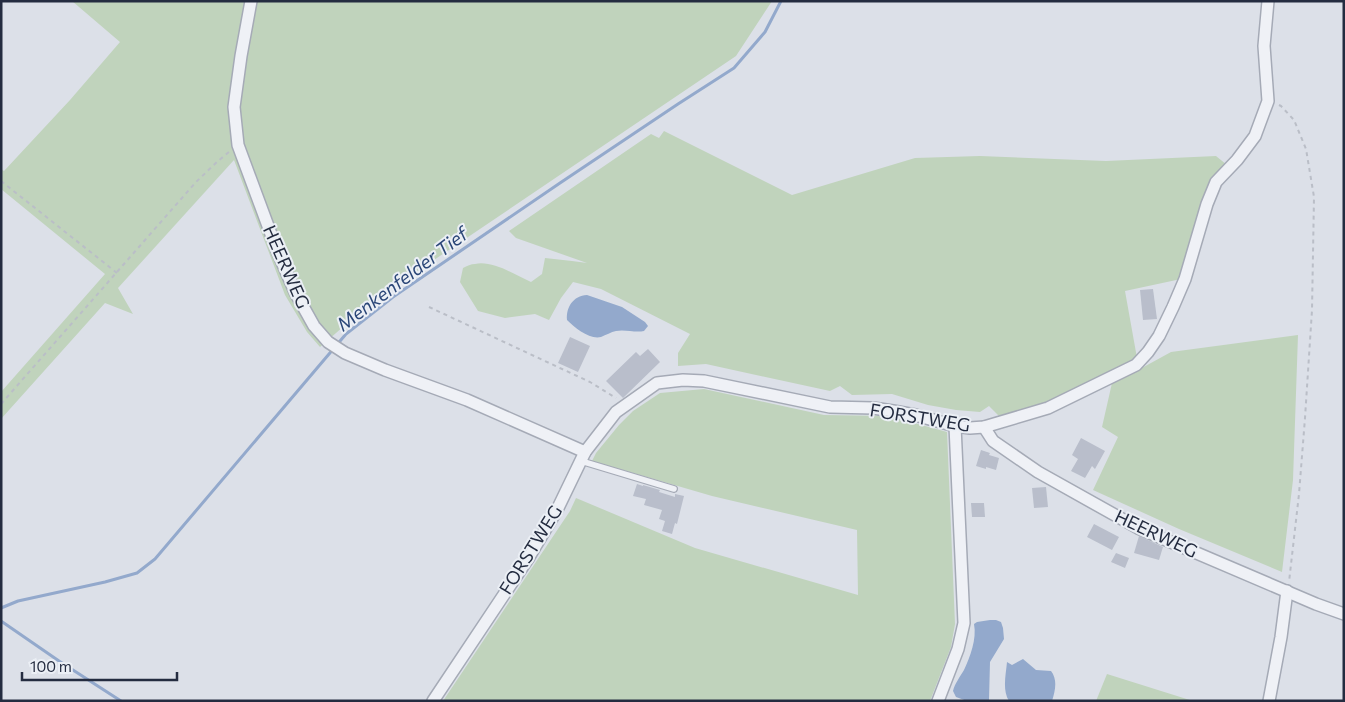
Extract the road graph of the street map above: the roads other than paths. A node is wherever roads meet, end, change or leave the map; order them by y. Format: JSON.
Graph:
{"nodes":[{"id":1,"x":251,"y":1,"type":"edge"},
{"id":2,"x":1268,"y":1,"type":"edge"},
{"id":3,"x":955,"y":426,"type":"junction"},
{"id":4,"x":984,"y":427,"type":"junction"},
{"id":5,"x":583,"y":457,"type":"junction"},
{"id":6,"x":674,"y":489,"type":"dead end"},
{"id":7,"x":1287,"y":592,"type":"junction"},
{"id":8,"x":1344,"y":614,"type":"edge"},
{"id":9,"x":433,"y":701,"type":"edge"},
{"id":10,"x":938,"y":701,"type":"edge"},
{"id":11,"x":1269,"y":701,"type":"edge"}],
"edges":[{"from":1,"to":5,"type":"street","name":"HEERWEG"},
{"from":2,"to":4,"type":"street","name":"FORSTWEG"},
{"from":3,"to":4,"type":"street","name":"FORSTWEG"},
{"from":3,"to":5,"type":"street","name":"FORSTWEG"},
{"from":3,"to":10,"type":"street"},
{"from":4,"to":7,"type":"street","name":"HEERWEG"},
{"from":5,"to":6,"type":"lane"},
{"from":5,"to":9,"type":"street","name":"FORSTWEG"},
{"from":7,"to":8,"type":"street","name":"HEERWEG"},
{"from":7,"to":11,"type":"street"}]}
